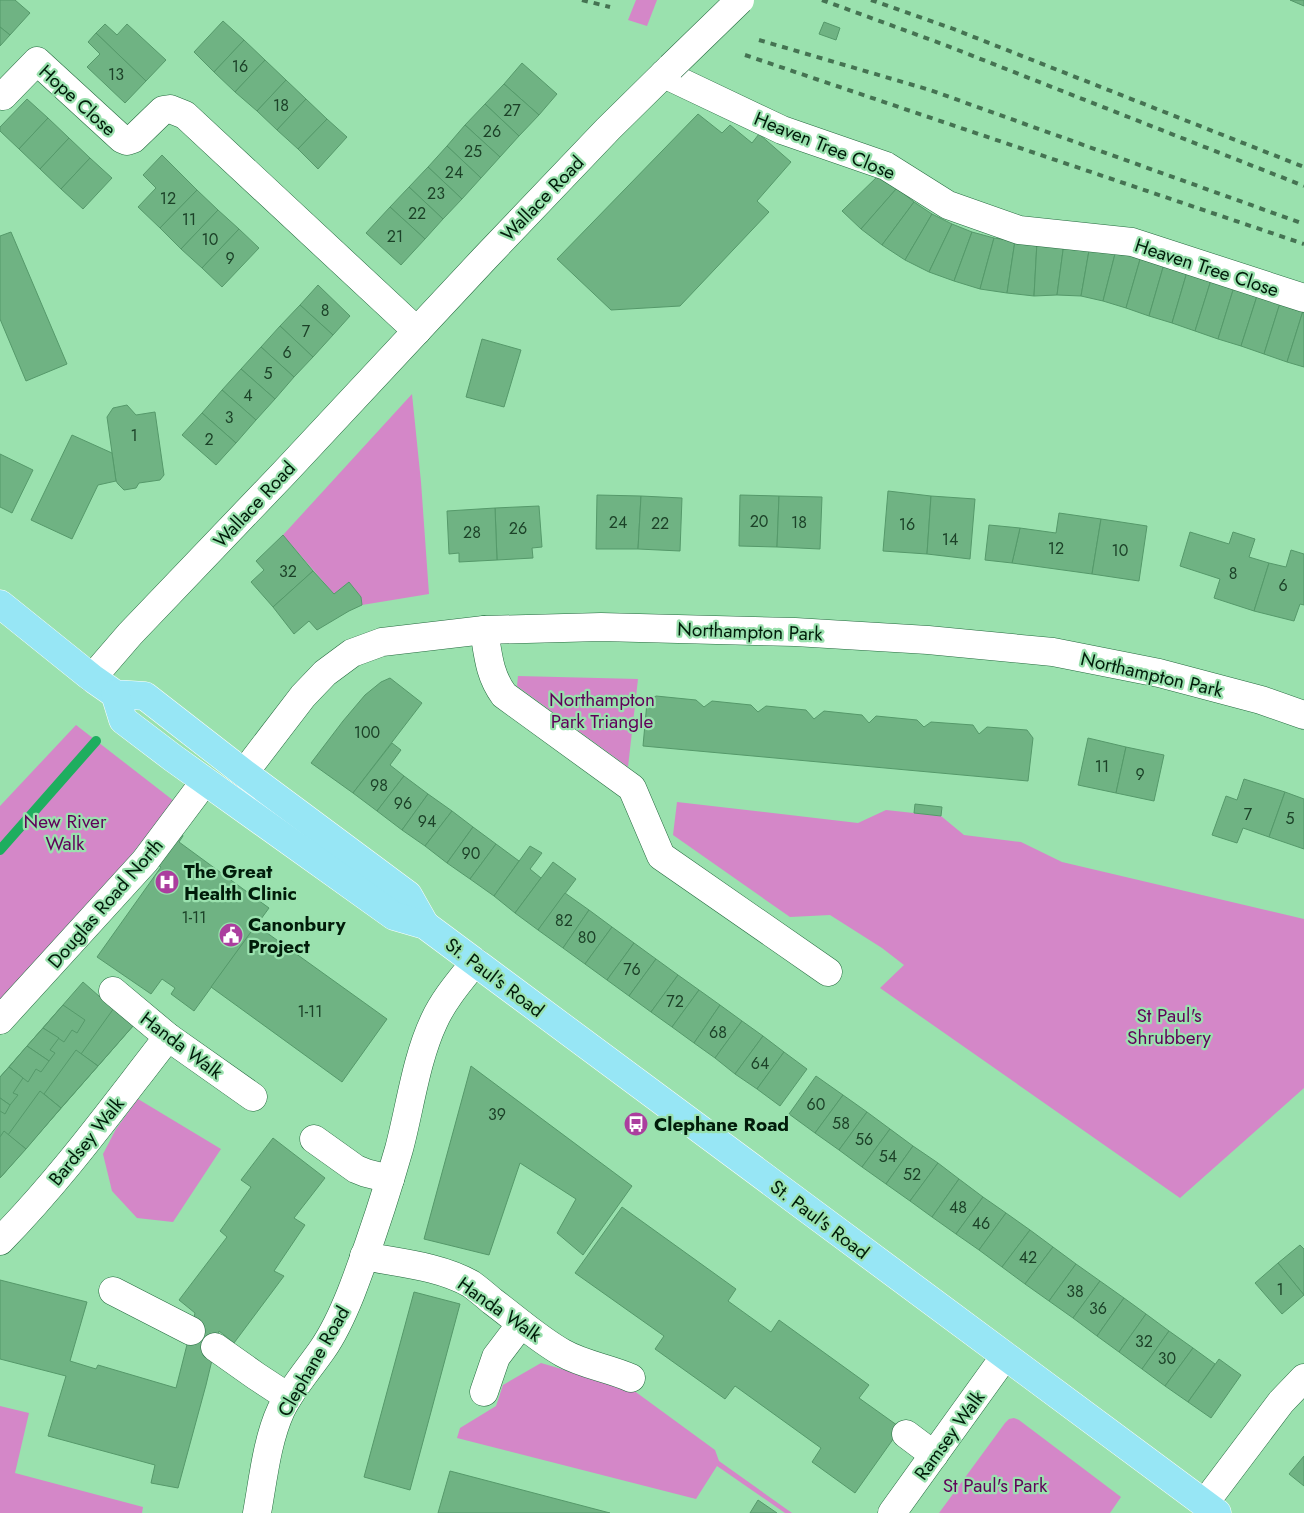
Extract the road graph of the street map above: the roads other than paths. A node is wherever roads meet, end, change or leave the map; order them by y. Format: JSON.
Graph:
{"nodes":[{"id":1,"x":740,"y":0,"type":"edge"},
{"id":2,"x":667,"y":70,"type":"junction"},
{"id":3,"x":3,"y":96,"type":"dead end"},
{"id":4,"x":1304,"y":298,"type":"edge"},
{"id":5,"x":417,"y":331,"type":"junction"},
{"id":6,"x":0,"y":604,"type":"edge"},
{"id":7,"x":484,"y":630,"type":"junction"},
{"id":8,"x":92,"y":678,"type":"junction"},
{"id":9,"x":115,"y":694,"type":"junction"},
{"id":10,"x":1304,"y":715,"type":"edge"},
{"id":11,"x":244,"y":772,"type":"junction"},
{"id":12,"x":205,"y":781,"type":"junction"},
{"id":13,"x":425,"y":925,"type":"junction"},
{"id":14,"x":475,"y":962,"type":"junction"},
{"id":15,"x":828,"y":972,"type":"dead end"},
{"id":16,"x":113,"y":991,"type":"dead end"},
{"id":17,"x":0,"y":1020,"type":"edge"},
{"id":18,"x":168,"y":1037,"type":"junction"},
{"id":19,"x":253,"y":1098,"type":"dead end"},
{"id":20,"x":314,"y":1139,"type":"dead end"},
{"id":21,"x":390,"y":1179,"type":"junction"},
{"id":22,"x":0,"y":1241,"type":"edge"},
{"id":23,"x":364,"y":1256,"type":"junction"},
{"id":24,"x":113,"y":1291,"type":"dead end"},
{"id":25,"x":521,"y":1324,"type":"junction"},
{"id":26,"x":191,"y":1330,"type":"dead end"},
{"id":27,"x":215,"y":1347,"type":"dead end"},
{"id":28,"x":1005,"y":1356,"type":"junction"},
{"id":29,"x":631,"y":1378,"type":"dead end"},
{"id":30,"x":1304,"y":1378,"type":"edge"},
{"id":31,"x":484,"y":1392,"type":"dead end"},
{"id":32,"x":288,"y":1397,"type":"junction"},
{"id":33,"x":906,"y":1434,"type":"dead end"},
{"id":34,"x":934,"y":1454,"type":"junction"},
{"id":35,"x":1210,"y":1508,"type":"edge"},
{"id":36,"x":256,"y":1513,"type":"edge"},
{"id":37,"x":892,"y":1513,"type":"edge"}],
"edges":[{"from":1,"to":2,"type":"street","name":"Wallace Road","bridge":true},
{"from":2,"to":4,"type":"street","name":"Heaven Tree Close"},
{"from":2,"to":5,"type":"street","name":"Wallace Road"},
{"from":3,"to":5,"type":"street","name":"Hope Close"},
{"from":5,"to":8,"type":"street","name":"Wallace Road"},
{"from":6,"to":8,"type":"main road"},
{"from":7,"to":10,"type":"street","name":"Northampton Park"},
{"from":7,"to":11,"type":"street","name":"Northampton Park"},
{"from":7,"to":15,"type":"street"},
{"from":8,"to":9,"type":"main road"},
{"from":9,"to":11,"type":"main road","name":"St. Paul's Road"},
{"from":9,"to":12,"type":"main road","name":"St. Paul's Road"},
{"from":11,"to":13,"type":"main road","name":"St. Paul's Road"},
{"from":12,"to":13,"type":"main road","name":"St. Paul's Road"},
{"from":12,"to":17,"type":"street","name":"Douglas Road North"},
{"from":13,"to":14,"type":"main road","name":"St. Paul's Road"},
{"from":14,"to":21,"type":"street","name":"Clephane Road"},
{"from":14,"to":28,"type":"main road","name":"St. Paul's Road"},
{"from":16,"to":18,"type":"street","name":"Handa Walk"},
{"from":18,"to":19,"type":"street","name":"Handa Walk"},
{"from":18,"to":22,"type":"street","name":"Bardsey Walk"},
{"from":20,"to":21,"type":"street"},
{"from":21,"to":23,"type":"street","name":"Clephane Road"},
{"from":23,"to":25,"type":"street","name":"Handa Walk"},
{"from":23,"to":32,"type":"street","name":"Clephane Road"},
{"from":24,"to":26,"type":"street"},
{"from":25,"to":29,"type":"street","name":"Handa Walk"},
{"from":25,"to":31,"type":"street"},
{"from":27,"to":32,"type":"street"},
{"from":28,"to":34,"type":"street","name":"Ramsey Walk"},
{"from":28,"to":35,"type":"main road","name":"St. Paul's Road"},
{"from":30,"to":35,"type":"street"},
{"from":32,"to":36,"type":"street","name":"Clephane Road"},
{"from":33,"to":34,"type":"street"},
{"from":34,"to":37,"type":"street","name":"Ramsey Walk"}]}
